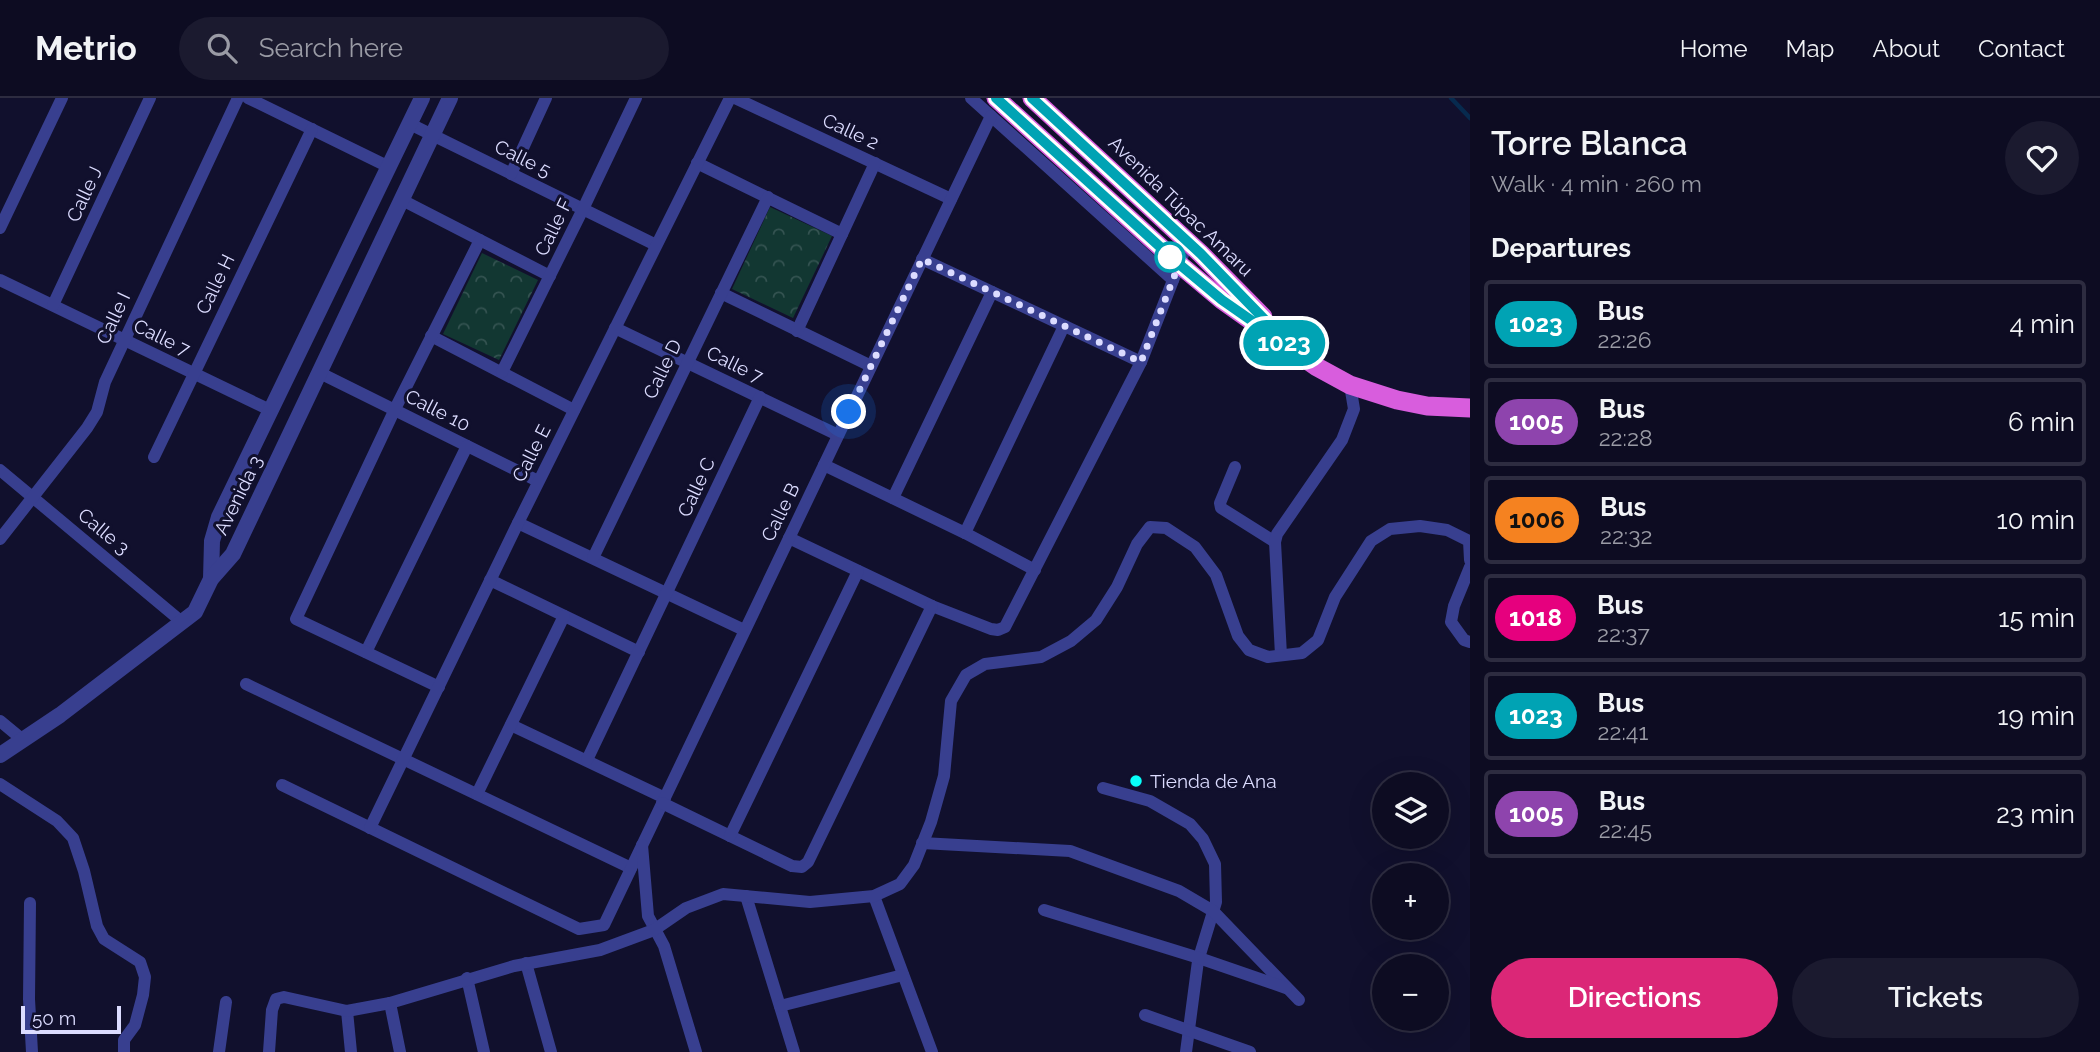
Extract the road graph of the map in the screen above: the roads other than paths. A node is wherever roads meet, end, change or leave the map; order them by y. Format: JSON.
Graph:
{"nodes":[{"id":1,"x":62,"y":98,"type":"edge"},
{"id":2,"x":150,"y":98,"type":"edge"},
{"id":3,"x":238,"y":98,"type":"edge"},
{"id":4,"x":248,"y":98,"type":"edge"},
{"id":5,"x":422,"y":98,"type":"edge"},
{"id":6,"x":450,"y":98,"type":"edge"},
{"id":7,"x":546,"y":98,"type":"edge"},
{"id":8,"x":636,"y":98,"type":"edge"},
{"id":9,"x":733,"y":98,"type":"edge"},
{"id":10,"x":971,"y":98,"type":"edge"},
{"id":11,"x":1032,"y":98,"type":"edge"},
{"id":12,"x":994,"y":107,"type":"edge"},
{"id":13,"x":410,"y":124,"type":"junction"},
{"id":14,"x":312,"y":129,"type":"junction"},
{"id":15,"x":432,"y":135,"type":"junction"},
{"id":16,"x":697,"y":163,"type":"junction"},
{"id":17,"x":876,"y":163,"type":"junction"},
{"id":18,"x":389,"y":166,"type":"junction"},
{"id":19,"x":511,"y":173,"type":"junction"},
{"id":20,"x":768,"y":197,"type":"junction"},
{"id":21,"x":951,"y":199,"type":"junction"},
{"id":22,"x":402,"y":200,"type":"junction"},
{"id":23,"x":583,"y":209,"type":"junction"},
{"id":24,"x":0,"y":228,"type":"edge"},
{"id":25,"x":842,"y":234,"type":"junction"},
{"id":26,"x":480,"y":240,"type":"junction"},
{"id":27,"x":1188,"y":242,"type":"junction"},
{"id":28,"x":656,"y":245,"type":"junction"},
{"id":29,"x":922,"y":259,"type":"junction"},
{"id":30,"x":1176,"y":272,"type":"junction"},
{"id":31,"x":550,"y":276,"type":"junction"},
{"id":32,"x":0,"y":280,"type":"edge"},
{"id":33,"x":992,"y":292,"type":"junction"},
{"id":34,"x":721,"y":293,"type":"junction"},
{"id":35,"x":53,"y":305,"type":"junction"},
{"id":36,"x":1064,"y":326,"type":"junction"},
{"id":37,"x":615,"y":328,"type":"junction"},
{"id":38,"x":797,"y":331,"type":"junction"},
{"id":39,"x":431,"y":336,"type":"junction"},
{"id":40,"x":125,"y":340,"type":"junction"},
{"id":41,"x":1295,"y":351,"type":"junction"},
{"id":42,"x":687,"y":362,"type":"junction"},
{"id":43,"x":1141,"y":362,"type":"junction"},
{"id":44,"x":871,"y":366,"type":"junction"},
{"id":45,"x":502,"y":372,"type":"junction"},
{"id":46,"x":194,"y":373,"type":"junction"},
{"id":47,"x":320,"y":373,"type":"junction"},
{"id":48,"x":1350,"y":385,"type":"junction"},
{"id":49,"x":760,"y":397,"type":"junction"},
{"id":50,"x":1470,"y":408,"type":"edge"},
{"id":51,"x":270,"y":410,"type":"junction"},
{"id":52,"x":394,"y":410,"type":"junction"},
{"id":53,"x":574,"y":410,"type":"junction"},
{"id":54,"x":838,"y":435,"type":"junction"},
{"id":55,"x":467,"y":446,"type":"junction"},
{"id":56,"x":154,"y":457,"type":"dead end"},
{"id":57,"x":824,"y":465,"type":"junction"},
{"id":58,"x":1235,"y":467,"type":"dead end"},
{"id":59,"x":0,"y":470,"type":"edge"},
{"id":60,"x":538,"y":481,"type":"junction"},
{"id":61,"x":32,"y":496,"type":"junction"},
{"id":62,"x":893,"y":498,"type":"junction"},
{"id":63,"x":517,"y":523,"type":"junction"},
{"id":64,"x":965,"y":533,"type":"junction"},
{"id":65,"x":789,"y":538,"type":"junction"},
{"id":66,"x":0,"y":539,"type":"edge"},
{"id":67,"x":1275,"y":542,"type":"junction"},
{"id":68,"x":593,"y":558,"type":"junction"},
{"id":69,"x":1470,"y":560,"type":"edge"},
{"id":70,"x":1470,"y":567,"type":"edge"},
{"id":71,"x":1035,"y":570,"type":"junction"},
{"id":72,"x":859,"y":571,"type":"junction"},
{"id":73,"x":211,"y":579,"type":"junction"},
{"id":74,"x":490,"y":580,"type":"junction"},
{"id":75,"x":667,"y":594,"type":"junction"},
{"id":76,"x":932,"y":606,"type":"junction"},
{"id":77,"x":564,"y":616,"type":"junction"},
{"id":78,"x":182,"y":622,"type":"junction"},
{"id":79,"x":744,"y":630,"type":"junction"},
{"id":80,"x":1470,"y":642,"type":"edge"},
{"id":81,"x":366,"y":652,"type":"junction"},
{"id":82,"x":639,"y":652,"type":"junction"},
{"id":83,"x":1281,"y":655,"type":"junction"},
{"id":84,"x":246,"y":684,"type":"dead end"},
{"id":85,"x":439,"y":687,"type":"junction"},
{"id":86,"x":0,"y":721,"type":"edge"},
{"id":87,"x":511,"y":725,"type":"junction"},
{"id":88,"x":23,"y":740,"type":"junction"},
{"id":89,"x":0,"y":755,"type":"edge"},
{"id":90,"x":404,"y":759,"type":"junction"},
{"id":91,"x":587,"y":760,"type":"junction"},
{"id":92,"x":0,"y":785,"type":"edge"},
{"id":93,"x":282,"y":785,"type":"dead end"},
{"id":94,"x":1103,"y":788,"type":"dead end"},
{"id":95,"x":477,"y":794,"type":"junction"},
{"id":96,"x":663,"y":801,"type":"junction"},
{"id":97,"x":370,"y":828,"type":"junction"},
{"id":98,"x":730,"y":836,"type":"junction"},
{"id":99,"x":922,"y":843,"type":"junction"},
{"id":100,"x":642,"y":844,"type":"junction"},
{"id":101,"x":631,"y":868,"type":"junction"},
{"id":102,"x":746,"y":896,"type":"junction"},
{"id":103,"x":874,"y":896,"type":"junction"},
{"id":104,"x":30,"y":902,"type":"dead end"},
{"id":105,"x":1044,"y":910,"type":"dead end"},
{"id":106,"x":1213,"y":911,"type":"junction"},
{"id":107,"x":654,"y":930,"type":"junction"},
{"id":108,"x":1199,"y":958,"type":"junction"},
{"id":109,"x":526,"y":963,"type":"junction"},
{"id":110,"x":903,"y":975,"type":"junction"},
{"id":111,"x":467,"y":978,"type":"junction"},
{"id":112,"x":1288,"y":989,"type":"junction"},
{"id":113,"x":1299,"y":1000,"type":"dead end"},
{"id":114,"x":226,"y":1002,"type":"dead end"},
{"id":115,"x":390,"y":1003,"type":"junction"},
{"id":116,"x":780,"y":1006,"type":"junction"},
{"id":117,"x":347,"y":1011,"type":"junction"},
{"id":118,"x":1145,"y":1015,"type":"dead end"},
{"id":119,"x":1189,"y":1029,"type":"junction"},
{"id":120,"x":32,"y":1052,"type":"edge"},
{"id":121,"x":124,"y":1052,"type":"edge"},
{"id":122,"x":219,"y":1052,"type":"edge"},
{"id":123,"x":269,"y":1052,"type":"edge"},
{"id":124,"x":351,"y":1052,"type":"edge"},
{"id":125,"x":400,"y":1052,"type":"edge"},
{"id":126,"x":484,"y":1052,"type":"edge"},
{"id":127,"x":551,"y":1052,"type":"edge"},
{"id":128,"x":696,"y":1052,"type":"edge"},
{"id":129,"x":794,"y":1052,"type":"edge"},
{"id":130,"x":932,"y":1052,"type":"edge"},
{"id":131,"x":1186,"y":1052,"type":"edge"},
{"id":132,"x":1250,"y":1052,"type":"edge"}],
"edges":[{"from":1,"to":24,"type":"street"},
{"from":2,"to":35,"type":"street","name":"Calle J"},
{"from":3,"to":40,"type":"street","name":"Calle I"},
{"from":4,"to":14,"type":"street"},
{"from":5,"to":13,"type":"street","name":"Avenida 3"},
{"from":6,"to":15,"type":"street","name":"Avenida 3"},
{"from":7,"to":19,"type":"street"},
{"from":8,"to":23,"type":"street","name":"Calle F"},
{"from":9,"to":16,"type":"street","name":"Calle E"},
{"from":9,"to":17,"type":"street","name":"Calle 2"},
{"from":10,"to":12,"type":"street"},
{"from":11,"to":27,"type":"highway","name":"Avenida Túpac Amaru"},
{"from":12,"to":21,"type":"street","name":"Calle B"},
{"from":12,"to":30,"type":"highway","name":"Avenida Túpac Amaru"},
{"from":13,"to":15,"type":"street","name":"Calle 5"},
{"from":13,"to":18,"type":"street","name":"Avenida 3"},
{"from":14,"to":18,"type":"street"},
{"from":14,"to":46,"type":"street","name":"Calle H"},
{"from":15,"to":19,"type":"street","name":"Calle 5"},
{"from":15,"to":22,"type":"street","name":"Avenida 3"},
{"from":16,"to":20,"type":"street"},
{"from":16,"to":28,"type":"street","name":"Calle E"},
{"from":17,"to":21,"type":"street","name":"Calle 2"},
{"from":17,"to":25,"type":"street"},
{"from":18,"to":51,"type":"street","name":"Avenida 3"},
{"from":19,"to":23,"type":"street","name":"Calle 5"},
{"from":20,"to":25,"type":"street"},
{"from":20,"to":34,"type":"street","name":"Calle D"},
{"from":21,"to":29,"type":"street","name":"Calle B"},
{"from":22,"to":26,"type":"street"},
{"from":22,"to":47,"type":"street","name":"Avenida 3"},
{"from":23,"to":28,"type":"street","name":"Calle 5"},
{"from":23,"to":31,"type":"street","name":"Calle F"},
{"from":25,"to":38,"type":"street"},
{"from":26,"to":31,"type":"street"},
{"from":26,"to":39,"type":"street"},
{"from":27,"to":30,"type":"street"},
{"from":27,"to":41,"type":"highway","name":"Avenida Túpac Amaru"},
{"from":28,"to":37,"type":"street","name":"Calle E"},
{"from":29,"to":33,"type":"street"},
{"from":29,"to":44,"type":"street","name":"Calle B"},
{"from":30,"to":41,"type":"highway","name":"Avenida Túpac Amaru"},
{"from":30,"to":43,"type":"street"},
{"from":31,"to":45,"type":"street","name":"Calle F"},
{"from":32,"to":35,"type":"street","name":"Calle 7"},
{"from":33,"to":36,"type":"street"},
{"from":33,"to":62,"type":"street"},
{"from":34,"to":38,"type":"street"},
{"from":34,"to":42,"type":"street","name":"Calle D"},
{"from":35,"to":40,"type":"street","name":"Calle 7"},
{"from":36,"to":43,"type":"street"},
{"from":36,"to":64,"type":"street"},
{"from":37,"to":42,"type":"street","name":"Calle 7"},
{"from":37,"to":53,"type":"street","name":"Calle E"},
{"from":38,"to":44,"type":"street"},
{"from":39,"to":45,"type":"street"},
{"from":39,"to":52,"type":"street"},
{"from":40,"to":46,"type":"street","name":"Calle 7"},
{"from":40,"to":61,"type":"street","name":"Calle I"},
{"from":41,"to":48,"type":"highway","name":"Avenida Túpac Amaru"},
{"from":42,"to":49,"type":"street","name":"Calle 7"},
{"from":42,"to":68,"type":"street","name":"Calle D"},
{"from":43,"to":71,"type":"street"},
{"from":44,"to":54,"type":"street","name":"Calle B"},
{"from":45,"to":53,"type":"street"},
{"from":46,"to":51,"type":"street","name":"Calle 7"},
{"from":46,"to":56,"type":"street","name":"Calle H"},
{"from":47,"to":52,"type":"street","name":"Calle 10"},
{"from":47,"to":73,"type":"street","name":"Avenida 3"},
{"from":48,"to":50,"type":"highway","name":"Avenida Túpac Amaru"},
{"from":48,"to":67,"type":"street"},
{"from":49,"to":54,"type":"street","name":"Calle 7"},
{"from":49,"to":75,"type":"street","name":"Calle C"},
{"from":51,"to":73,"type":"street","name":"Avenida 3"},
{"from":52,"to":55,"type":"street","name":"Calle 10"},
{"from":52,"to":81,"type":"street"},
{"from":53,"to":60,"type":"street","name":"Calle E"},
{"from":54,"to":57,"type":"street","name":"Calle B"},
{"from":55,"to":60,"type":"street","name":"Calle 10"},
{"from":55,"to":81,"type":"street"},
{"from":57,"to":62,"type":"street"},
{"from":57,"to":65,"type":"street","name":"Calle B"},
{"from":58,"to":67,"type":"street"},
{"from":59,"to":61,"type":"street","name":"Calle 3"},
{"from":60,"to":63,"type":"street","name":"Calle E"},
{"from":61,"to":66,"type":"street","name":"Calle I"},
{"from":61,"to":78,"type":"street","name":"Calle 3"},
{"from":62,"to":64,"type":"street"},
{"from":63,"to":68,"type":"street"},
{"from":63,"to":74,"type":"street","name":"Calle E"},
{"from":64,"to":71,"type":"street"},
{"from":65,"to":72,"type":"street"},
{"from":65,"to":79,"type":"street","name":"Calle B"},
{"from":67,"to":83,"type":"street"},
{"from":68,"to":75,"type":"street"},
{"from":69,"to":83,"type":"street"},
{"from":70,"to":80,"type":"street"},
{"from":71,"to":76,"type":"street"},
{"from":72,"to":76,"type":"street"},
{"from":72,"to":98,"type":"street"},
{"from":73,"to":78,"type":"street"},
{"from":74,"to":77,"type":"street"},
{"from":74,"to":85,"type":"street","name":"Calle E"},
{"from":75,"to":79,"type":"street"},
{"from":75,"to":82,"type":"street","name":"Calle C"},
{"from":76,"to":98,"type":"street"},
{"from":77,"to":82,"type":"street"},
{"from":77,"to":87,"type":"street"},
{"from":78,"to":88,"type":"street"},
{"from":79,"to":96,"type":"street","name":"Calle B"},
{"from":81,"to":85,"type":"street"},
{"from":82,"to":91,"type":"street","name":"Calle C"},
{"from":83,"to":99,"type":"street"},
{"from":84,"to":90,"type":"street"},
{"from":85,"to":90,"type":"street","name":"Calle E"},
{"from":86,"to":88,"type":"street"},
{"from":87,"to":91,"type":"street"},
{"from":87,"to":95,"type":"street"},
{"from":88,"to":89,"type":"street"},
{"from":90,"to":95,"type":"street"},
{"from":90,"to":97,"type":"street","name":"Calle E"},
{"from":91,"to":96,"type":"street"},
{"from":92,"to":121,"type":"street"},
{"from":93,"to":97,"type":"street"},
{"from":94,"to":106,"type":"street"},
{"from":95,"to":101,"type":"street"},
{"from":96,"to":98,"type":"street"},
{"from":96,"to":100,"type":"street","name":"Calle B"},
{"from":97,"to":101,"type":"street","name":"Calle B"},
{"from":99,"to":103,"type":"street"},
{"from":99,"to":106,"type":"street"},
{"from":100,"to":101,"type":"street","name":"Calle B"},
{"from":100,"to":107,"type":"street"},
{"from":102,"to":103,"type":"street"},
{"from":102,"to":107,"type":"street"},
{"from":102,"to":116,"type":"street"},
{"from":103,"to":110,"type":"street"},
{"from":104,"to":120,"type":"street"},
{"from":105,"to":108,"type":"street"},
{"from":106,"to":108,"type":"street"},
{"from":106,"to":112,"type":"street"},
{"from":107,"to":109,"type":"street"},
{"from":107,"to":128,"type":"street"},
{"from":108,"to":112,"type":"street"},
{"from":108,"to":119,"type":"street"},
{"from":109,"to":111,"type":"street"},
{"from":109,"to":127,"type":"street"},
{"from":110,"to":116,"type":"street"},
{"from":110,"to":130,"type":"street"},
{"from":111,"to":115,"type":"street"},
{"from":111,"to":126,"type":"street"},
{"from":112,"to":113,"type":"street"},
{"from":114,"to":122,"type":"street"},
{"from":115,"to":117,"type":"street"},
{"from":115,"to":125,"type":"street"},
{"from":116,"to":129,"type":"street"},
{"from":117,"to":123,"type":"street"},
{"from":117,"to":124,"type":"street"},
{"from":118,"to":119,"type":"street"},
{"from":119,"to":131,"type":"street"},
{"from":119,"to":132,"type":"street"}]}
